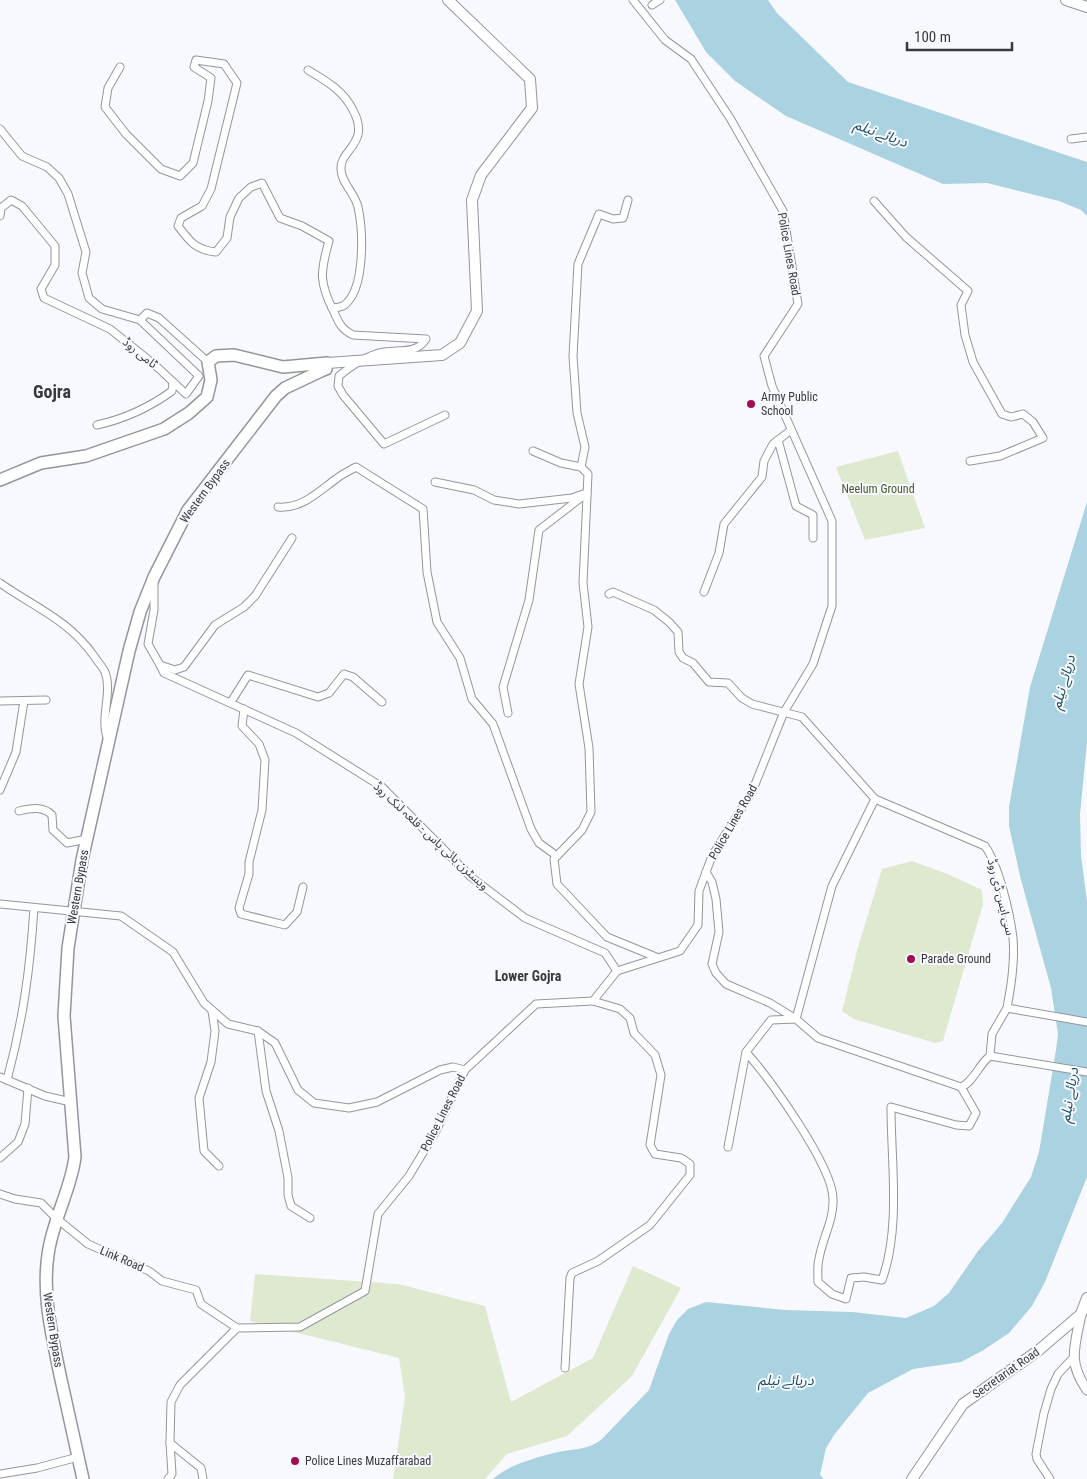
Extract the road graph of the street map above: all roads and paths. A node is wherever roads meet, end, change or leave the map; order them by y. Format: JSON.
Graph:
{"nodes":[{"id":1,"x":448,"y":0,"type":"edge"},
{"id":2,"x":633,"y":0,"type":"edge"},
{"id":3,"x":660,"y":0,"type":"edge"},
{"id":4,"x":1066,"y":0,"type":"edge"},
{"id":5,"x":652,"y":5,"type":"dead end"},
{"id":6,"x":1087,"y":7,"type":"edge"},
{"id":7,"x":120,"y":67,"type":"dead end"},
{"id":8,"x":308,"y":70,"type":"dead end"},
{"id":9,"x":0,"y":130,"type":"edge"},
{"id":10,"x":1087,"y":137,"type":"edge"},
{"id":11,"x":1071,"y":139,"type":"dead end"},
{"id":12,"x":628,"y":200,"type":"dead end"},
{"id":13,"x":874,"y":201,"type":"dead end"},
{"id":14,"x":0,"y":216,"type":"edge"},
{"id":15,"x":332,"y":308,"type":"junction"},
{"id":16,"x":140,"y":320,"type":"junction"},
{"id":17,"x":208,"y":362,"type":"junction"},
{"id":18,"x":358,"y":362,"type":"junction"},
{"id":19,"x":327,"y":363,"type":"junction"},
{"id":20,"x":173,"y":382,"type":"junction"},
{"id":21,"x":445,"y":415,"type":"dead end"},
{"id":22,"x":97,"y":425,"type":"dead end"},
{"id":23,"x":791,"y":430,"type":"junction"},
{"id":24,"x":778,"y":440,"type":"junction"},
{"id":25,"x":533,"y":451,"type":"dead end"},
{"id":26,"x":970,"y":461,"type":"dead end"},
{"id":27,"x":581,"y":467,"type":"junction"},
{"id":28,"x":0,"y":480,"type":"edge"},
{"id":29,"x":435,"y":482,"type":"dead end"},
{"id":30,"x":587,"y":493,"type":"junction"},
{"id":31,"x":278,"y":507,"type":"dead end"},
{"id":32,"x":292,"y":538,"type":"dead end"},
{"id":33,"x":813,"y":538,"type":"dead end"},
{"id":34,"x":154,"y":576,"type":"junction"},
{"id":35,"x":0,"y":583,"type":"edge"},
{"id":36,"x":704,"y":592,"type":"dead end"},
{"id":37,"x":609,"y":594,"type":"dead end"},
{"id":38,"x":160,"y":664,"type":"junction"},
{"id":39,"x":24,"y":700,"type":"junction"},
{"id":40,"x":46,"y":700,"type":"dead end"},
{"id":41,"x":0,"y":701,"type":"edge"},
{"id":42,"x":231,"y":702,"type":"junction"},
{"id":43,"x":382,"y":702,"type":"dead end"},
{"id":44,"x":244,"y":709,"type":"junction"},
{"id":45,"x":784,"y":712,"type":"junction"},
{"id":46,"x":508,"y":713,"type":"dead end"},
{"id":47,"x":109,"y":743,"type":"junction"},
{"id":48,"x":0,"y":790,"type":"edge"},
{"id":49,"x":875,"y":799,"type":"junction"},
{"id":50,"x":18,"y":811,"type":"dead end"},
{"id":51,"x":87,"y":838,"type":"junction"},
{"id":52,"x":557,"y":856,"type":"junction"},
{"id":53,"x":706,"y":872,"type":"junction"},
{"id":54,"x":303,"y":887,"type":"dead end"},
{"id":55,"x":0,"y":904,"type":"edge"},
{"id":56,"x":34,"y":908,"type":"junction"},
{"id":57,"x":73,"y":911,"type":"junction"},
{"id":58,"x":656,"y":957,"type":"junction"},
{"id":59,"x":617,"y":971,"type":"junction"},
{"id":60,"x":593,"y":1001,"type":"junction"},
{"id":61,"x":1007,"y":1008,"type":"junction"},
{"id":62,"x":212,"y":1011,"type":"junction"},
{"id":63,"x":796,"y":1019,"type":"junction"},
{"id":64,"x":1087,"y":1022,"type":"edge"},
{"id":65,"x":258,"y":1031,"type":"junction"},
{"id":66,"x":746,"y":1052,"type":"junction"},
{"id":67,"x":990,"y":1056,"type":"junction"},
{"id":68,"x":465,"y":1070,"type":"junction"},
{"id":69,"x":1087,"y":1072,"type":"edge"},
{"id":70,"x":4,"y":1079,"type":"edge"},
{"id":71,"x":962,"y":1087,"type":"junction"},
{"id":72,"x":28,"y":1088,"type":"junction"},
{"id":73,"x":71,"y":1102,"type":"junction"},
{"id":74,"x":728,"y":1147,"type":"dead end"},
{"id":75,"x":0,"y":1158,"type":"edge"},
{"id":76,"x":219,"y":1166,"type":"dead end"},
{"id":77,"x":0,"y":1194,"type":"edge"},
{"id":78,"x":56,"y":1218,"type":"junction"},
{"id":79,"x":310,"y":1218,"type":"dead end"},
{"id":80,"x":1087,"y":1298,"type":"edge"},
{"id":81,"x":1082,"y":1314,"type":"junction"},
{"id":82,"x":237,"y":1328,"type":"junction"},
{"id":83,"x":1073,"y":1358,"type":"junction"},
{"id":84,"x":565,"y":1368,"type":"dead end"},
{"id":85,"x":1087,"y":1390,"type":"edge"},
{"id":86,"x":170,"y":1443,"type":"junction"},
{"id":87,"x":78,"y":1457,"type":"junction"},
{"id":88,"x":0,"y":1474,"type":"edge"},
{"id":89,"x":83,"y":1479,"type":"edge"},
{"id":90,"x":168,"y":1479,"type":"edge"},
{"id":91,"x":203,"y":1479,"type":"edge"},
{"id":92,"x":912,"y":1479,"type":"edge"},
{"id":93,"x":1050,"y":1479,"type":"edge"}],
"edges":[{"from":1,"to":18,"type":"main road"},
{"from":2,"to":23,"type":"street","name":"Police Lines Road"},
{"from":3,"to":5,"type":"street"},
{"from":4,"to":6,"type":"main road"},
{"from":7,"to":15,"type":"street"},
{"from":8,"to":15,"type":"street"},
{"from":9,"to":16,"type":"street"},
{"from":10,"to":11,"type":"street"},
{"from":12,"to":27,"type":"street"},
{"from":13,"to":26,"type":"street"},
{"from":14,"to":20,"type":"street","name":"ٹامی روڈ"},
{"from":15,"to":18,"type":"street"},
{"from":16,"to":17,"type":"street","name":"ٹامی روڈ"},
{"from":16,"to":20,"type":"street","name":"ٹامی روڈ"},
{"from":17,"to":19,"type":"highway"},
{"from":17,"to":28,"type":"highway"},
{"from":18,"to":19,"type":"main road"},
{"from":18,"to":21,"type":"street"},
{"from":19,"to":34,"type":"highway","name":"Western Bypass"},
{"from":20,"to":22,"type":"street"},
{"from":23,"to":24,"type":"street"},
{"from":23,"to":45,"type":"street","name":"Police Lines Road"},
{"from":24,"to":33,"type":"street"},
{"from":24,"to":36,"type":"street"},
{"from":25,"to":27,"type":"street"},
{"from":27,"to":30,"type":"street"},
{"from":29,"to":30,"type":"street"},
{"from":30,"to":46,"type":"street"},
{"from":30,"to":52,"type":"street"},
{"from":31,"to":52,"type":"street"},
{"from":32,"to":38,"type":"street"},
{"from":34,"to":38,"type":"street"},
{"from":34,"to":47,"type":"highway","name":"Western Bypass"},
{"from":35,"to":47,"type":"street"},
{"from":37,"to":45,"type":"street"},
{"from":38,"to":42,"type":"street","name":"ویسٹرن بائی پاس - قلعہ لنک روڈ"},
{"from":39,"to":40,"type":"street"},
{"from":39,"to":41,"type":"street"},
{"from":39,"to":48,"type":"street"},
{"from":42,"to":43,"type":"street"},
{"from":42,"to":44,"type":"street","name":"ویسٹرن بائی پاس - قلعہ لنک روڈ"},
{"from":44,"to":54,"type":"street"},
{"from":44,"to":59,"type":"street","name":"ویسٹرن بائی پاس - قلعہ لنک روڈ"},
{"from":45,"to":49,"type":"street"},
{"from":45,"to":53,"type":"street","name":"Police Lines Road"},
{"from":47,"to":51,"type":"highway","name":"Western Bypass"},
{"from":49,"to":61,"type":"street","name":"سی ایس ڈی روڈ"},
{"from":49,"to":63,"type":"street"},
{"from":50,"to":51,"type":"street"},
{"from":51,"to":57,"type":"highway","name":"Western Bypass"},
{"from":52,"to":58,"type":"street"},
{"from":53,"to":58,"type":"street","name":"Police Lines Road"},
{"from":53,"to":63,"type":"street"},
{"from":55,"to":56,"type":"street"},
{"from":56,"to":57,"type":"street"},
{"from":56,"to":70,"type":"street"},
{"from":57,"to":62,"type":"street"},
{"from":57,"to":73,"type":"highway","name":"Western Bypass"},
{"from":58,"to":59,"type":"street","name":"Police Lines Road"},
{"from":59,"to":60,"type":"street"},
{"from":60,"to":68,"type":"street","name":"Police Lines Road"},
{"from":60,"to":84,"type":"street","name":"Police Lines Road"},
{"from":61,"to":64,"type":"street"},
{"from":61,"to":67,"type":"street"},
{"from":62,"to":65,"type":"street"},
{"from":62,"to":76,"type":"street"},
{"from":63,"to":66,"type":"street"},
{"from":63,"to":71,"type":"street"},
{"from":65,"to":68,"type":"street"},
{"from":65,"to":79,"type":"street"},
{"from":66,"to":71,"type":"street"},
{"from":66,"to":74,"type":"street"},
{"from":67,"to":69,"type":"street"},
{"from":67,"to":71,"type":"street"},
{"from":68,"to":82,"type":"street","name":"Police Lines Road"},
{"from":70,"to":72,"type":"street"},
{"from":72,"to":73,"type":"street"},
{"from":72,"to":75,"type":"street"},
{"from":73,"to":78,"type":"highway","name":"Western Bypass"},
{"from":77,"to":78,"type":"street"},
{"from":78,"to":82,"type":"street","name":"Link Road"},
{"from":78,"to":87,"type":"highway","name":"Western Bypass"},
{"from":80,"to":81,"type":"main road"},
{"from":81,"to":83,"type":"street"},
{"from":81,"to":92,"type":"main road","name":"Secretariat Road"},
{"from":82,"to":86,"type":"street"},
{"from":83,"to":85,"type":"street"},
{"from":83,"to":93,"type":"street"},
{"from":86,"to":90,"type":"street"},
{"from":86,"to":91,"type":"street"},
{"from":87,"to":88,"type":"street"},
{"from":87,"to":89,"type":"highway","name":"Western Bypass"}]}
